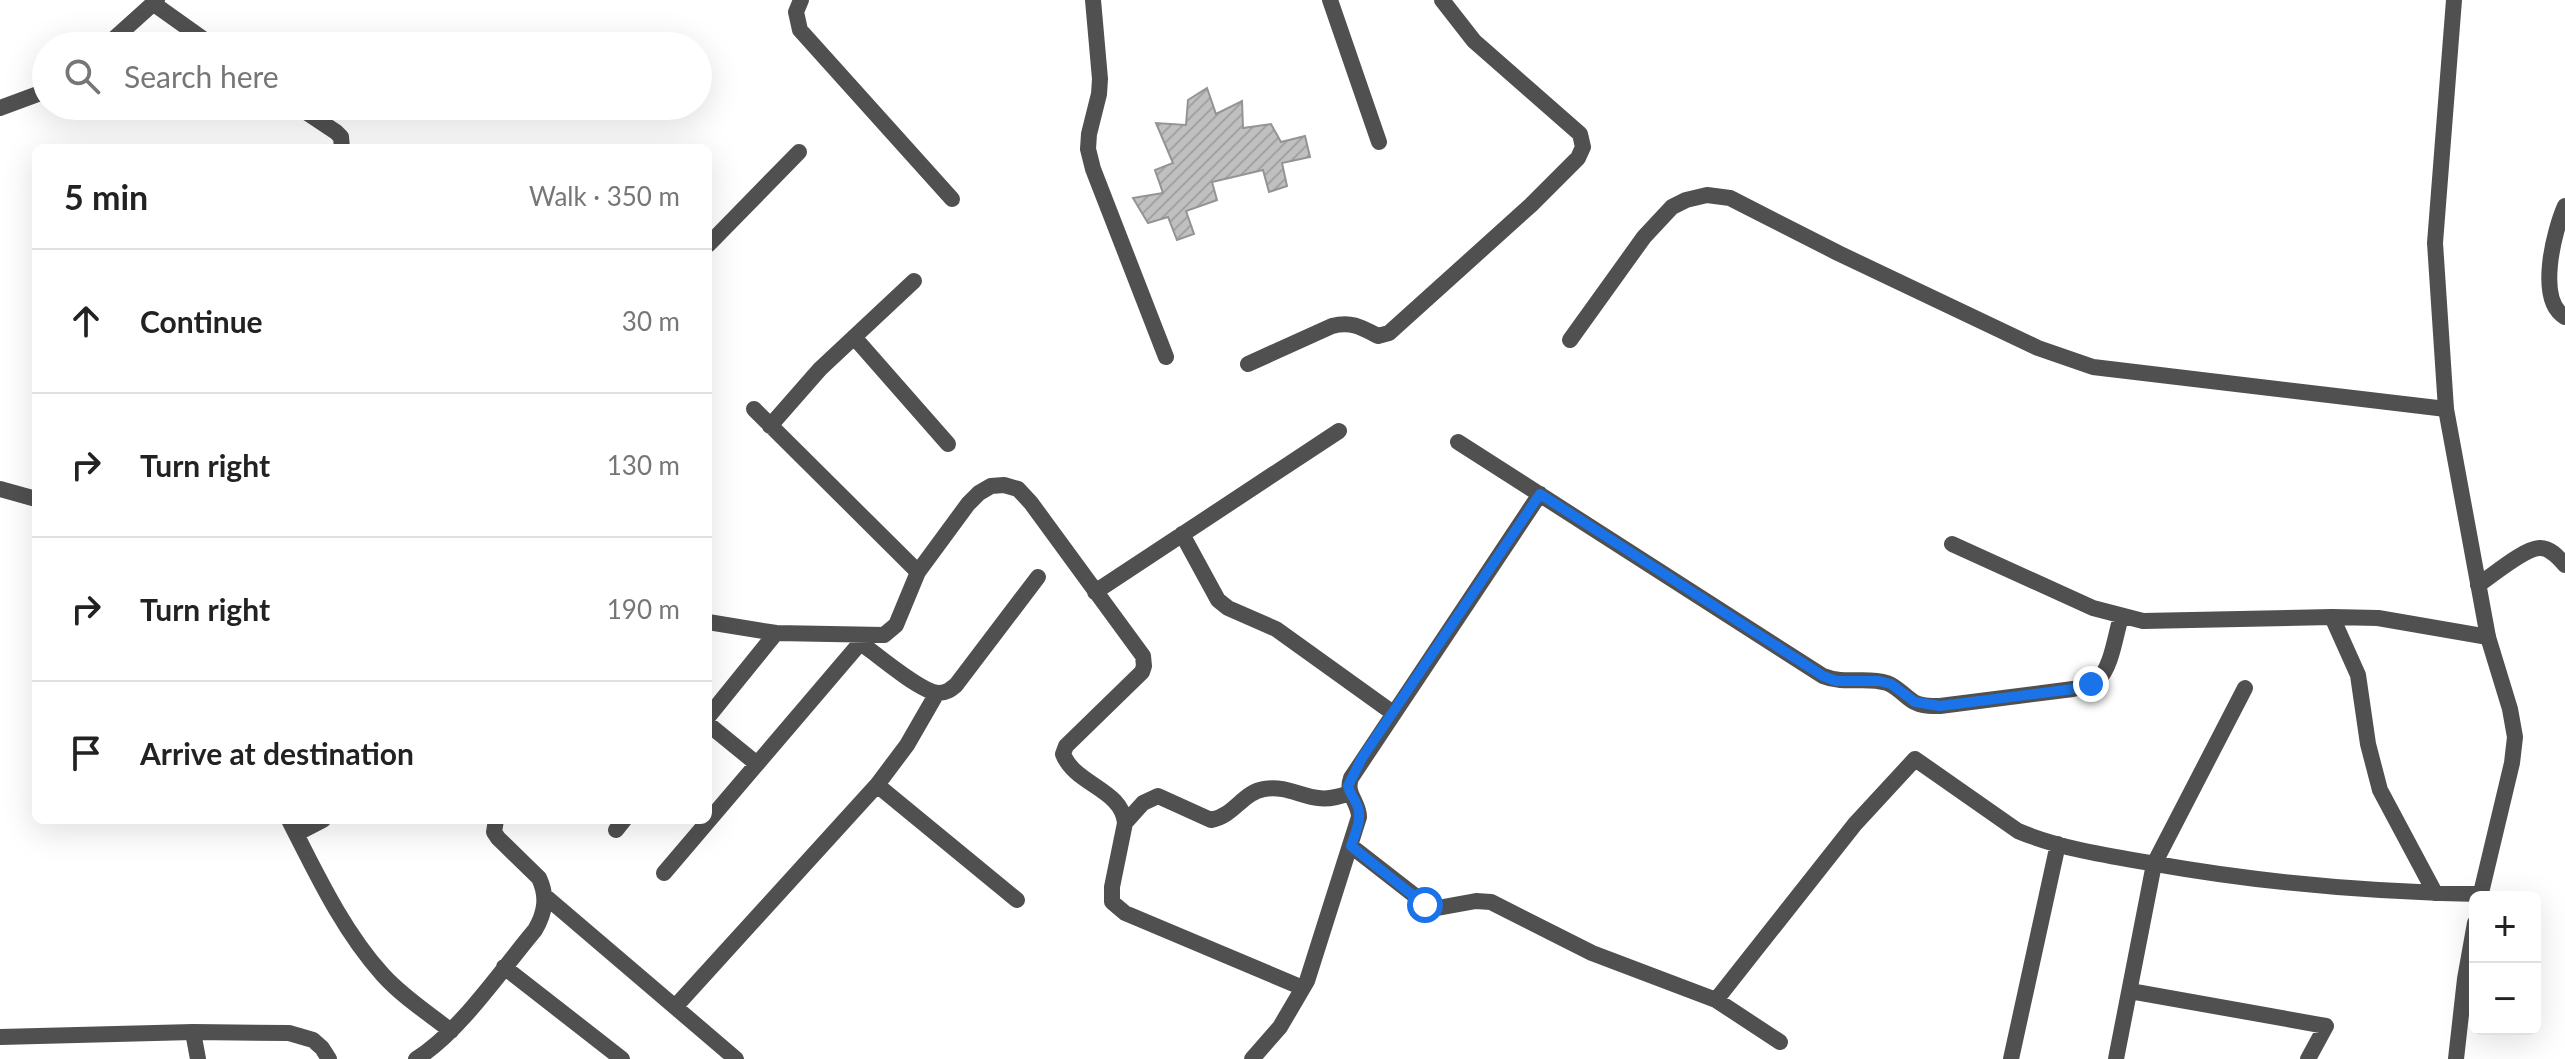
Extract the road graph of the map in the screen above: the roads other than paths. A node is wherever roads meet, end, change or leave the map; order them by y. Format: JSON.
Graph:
{"nodes":[{"id":1,"x":1093,"y":0,"type":"edge"},
{"id":2,"x":1330,"y":0,"type":"edge"},
{"id":3,"x":1442,"y":0,"type":"edge"},
{"id":4,"x":2454,"y":0,"type":"edge"},
{"id":5,"x":798,"y":1,"type":"edge"},
{"id":6,"x":156,"y":2,"type":"edge"},
{"id":7,"x":122,"y":32,"type":"edge"},
{"id":8,"x":195,"y":32,"type":"edge"},
{"id":9,"x":32,"y":96,"type":"edge"},
{"id":10,"x":0,"y":108,"type":"edge"},
{"id":11,"x":318,"y":120,"type":"edge"},
{"id":12,"x":1379,"y":142,"type":"dead end"},
{"id":13,"x":342,"y":144,"type":"edge"},
{"id":14,"x":799,"y":152,"type":"dead end"},
{"id":15,"x":952,"y":199,"type":"dead end"},
{"id":16,"x":2565,"y":206,"type":"edge"},
{"id":17,"x":712,"y":241,"type":"edge"},
{"id":18,"x":914,"y":281,"type":"dead end"},
{"id":19,"x":2565,"y":317,"type":"edge"},
{"id":20,"x":854,"y":337,"type":"junction"},
{"id":21,"x":1570,"y":340,"type":"dead end"},
{"id":22,"x":1166,"y":357,"type":"dead end"},
{"id":23,"x":1248,"y":364,"type":"dead end"},
{"id":24,"x":754,"y":409,"type":"dead end"},
{"id":25,"x":2446,"y":409,"type":"junction"},
{"id":26,"x":770,"y":426,"type":"junction"},
{"id":27,"x":1339,"y":431,"type":"dead end"},
{"id":28,"x":1458,"y":442,"type":"dead end"},
{"id":29,"x":948,"y":444,"type":"dead end"},
{"id":30,"x":0,"y":489,"type":"edge"},
{"id":31,"x":1540,"y":494,"type":"junction"},
{"id":32,"x":32,"y":498,"type":"edge"},
{"id":33,"x":1182,"y":534,"type":"junction"},
{"id":34,"x":1952,"y":544,"type":"dead end"},
{"id":35,"x":2565,"y":565,"type":"edge"},
{"id":36,"x":918,"y":572,"type":"junction"},
{"id":37,"x":1038,"y":577,"type":"dead end"},
{"id":38,"x":2478,"y":585,"type":"junction"},
{"id":39,"x":1095,"y":592,"type":"junction"},
{"id":40,"x":2121,"y":617,"type":"junction"},
{"id":41,"x":2332,"y":617,"type":"junction"},
{"id":42,"x":712,"y":623,"type":"edge"},
{"id":43,"x":776,"y":633,"type":"junction"},
{"id":44,"x":2488,"y":637,"type":"junction"},
{"id":45,"x":864,"y":639,"type":"junction"},
{"id":46,"x":2245,"y":688,"type":"dead end"},
{"id":47,"x":937,"y":693,"type":"junction"},
{"id":48,"x":712,"y":712,"type":"edge"},
{"id":49,"x":1393,"y":713,"type":"junction"},
{"id":50,"x":712,"y":727,"type":"edge"},
{"id":51,"x":757,"y":764,"type":"junction"},
{"id":52,"x":877,"y":785,"type":"junction"},
{"id":53,"x":1349,"y":793,"type":"junction"},
{"id":54,"x":712,"y":817,"type":"edge"},
{"id":55,"x":1125,"y":823,"type":"junction"},
{"id":56,"x":495,"y":824,"type":"edge"},
{"id":57,"x":706,"y":824,"type":"edge"},
{"id":58,"x":292,"y":827,"type":"edge"},
{"id":59,"x":2058,"y":844,"type":"junction"},
{"id":60,"x":1351,"y":846,"type":"junction"},
{"id":61,"x":2154,"y":864,"type":"junction"},
{"id":62,"x":664,"y":873,"type":"dead end"},
{"id":63,"x":2481,"y":891,"type":"edge"},
{"id":64,"x":2435,"y":893,"type":"junction"},
{"id":65,"x":2469,"y":895,"type":"edge"},
{"id":66,"x":545,"y":896,"type":"junction"},
{"id":67,"x":1017,"y":900,"type":"dead end"},
{"id":68,"x":2469,"y":957,"type":"edge"},
{"id":69,"x":504,"y":967,"type":"junction"},
{"id":70,"x":1303,"y":988,"type":"junction"},
{"id":71,"x":2130,"y":991,"type":"junction"},
{"id":72,"x":1716,"y":1000,"type":"junction"},
{"id":73,"x":675,"y":1007,"type":"junction"},
{"id":74,"x":451,"y":1031,"type":"junction"},
{"id":75,"x":193,"y":1032,"type":"junction"},
{"id":76,"x":0,"y":1037,"type":"edge"},
{"id":77,"x":1780,"y":1042,"type":"dead end"},
{"id":78,"x":430,"y":1056,"type":"edge"},
{"id":79,"x":198,"y":1059,"type":"edge"},
{"id":80,"x":329,"y":1059,"type":"edge"},
{"id":81,"x":622,"y":1059,"type":"edge"},
{"id":82,"x":736,"y":1059,"type":"edge"},
{"id":83,"x":1252,"y":1059,"type":"edge"},
{"id":84,"x":2011,"y":1059,"type":"edge"},
{"id":85,"x":2116,"y":1059,"type":"edge"},
{"id":86,"x":2308,"y":1059,"type":"edge"},
{"id":87,"x":2456,"y":1059,"type":"edge"}],
"edges":[{"from":1,"to":22,"type":"street"},
{"from":2,"to":12,"type":"street"},
{"from":3,"to":23,"type":"street"},
{"from":4,"to":25,"type":"street"},
{"from":5,"to":15,"type":"street"},
{"from":6,"to":7,"type":"street"},
{"from":6,"to":8,"type":"street"},
{"from":9,"to":10,"type":"street"},
{"from":11,"to":13,"type":"street"},
{"from":14,"to":17,"type":"street"},
{"from":16,"to":19,"type":"street"},
{"from":18,"to":20,"type":"street"},
{"from":20,"to":26,"type":"street"},
{"from":20,"to":29,"type":"street"},
{"from":21,"to":25,"type":"street"},
{"from":24,"to":26,"type":"street"},
{"from":25,"to":38,"type":"street"},
{"from":26,"to":36,"type":"street"},
{"from":27,"to":33,"type":"street"},
{"from":28,"to":31,"type":"street"},
{"from":30,"to":32,"type":"street"},
{"from":31,"to":40,"type":"street"},
{"from":31,"to":49,"type":"street"},
{"from":33,"to":39,"type":"street"},
{"from":33,"to":49,"type":"street"},
{"from":34,"to":40,"type":"street"},
{"from":35,"to":38,"type":"street"},
{"from":36,"to":39,"type":"street"},
{"from":36,"to":45,"type":"street"},
{"from":37,"to":47,"type":"street"},
{"from":38,"to":44,"type":"street"},
{"from":39,"to":55,"type":"street"},
{"from":40,"to":41,"type":"street"},
{"from":41,"to":44,"type":"street"},
{"from":41,"to":64,"type":"street"},
{"from":42,"to":43,"type":"street"},
{"from":43,"to":45,"type":"street"},
{"from":43,"to":48,"type":"street"},
{"from":44,"to":63,"type":"street"},
{"from":45,"to":47,"type":"street"},
{"from":45,"to":51,"type":"street"},
{"from":46,"to":61,"type":"street"},
{"from":47,"to":52,"type":"street"},
{"from":49,"to":53,"type":"street"},
{"from":50,"to":51,"type":"street"},
{"from":51,"to":54,"type":"street"},
{"from":52,"to":67,"type":"street"},
{"from":52,"to":73,"type":"street"},
{"from":53,"to":55,"type":"street"},
{"from":53,"to":60,"type":"street"},
{"from":55,"to":70,"type":"street"},
{"from":56,"to":66,"type":"street"},
{"from":57,"to":62,"type":"street"},
{"from":58,"to":74,"type":"street"},
{"from":59,"to":61,"type":"street"},
{"from":59,"to":72,"type":"street"},
{"from":59,"to":84,"type":"street"},
{"from":60,"to":70,"type":"street"},
{"from":60,"to":72,"type":"street"},
{"from":61,"to":64,"type":"street"},
{"from":61,"to":71,"type":"street"},
{"from":64,"to":65,"type":"street"},
{"from":66,"to":69,"type":"street"},
{"from":66,"to":73,"type":"street"},
{"from":68,"to":87,"type":"street"},
{"from":69,"to":74,"type":"street"},
{"from":69,"to":81,"type":"street"},
{"from":70,"to":83,"type":"street"},
{"from":71,"to":85,"type":"street"},
{"from":71,"to":86,"type":"street"},
{"from":72,"to":77,"type":"street"},
{"from":73,"to":82,"type":"street"},
{"from":74,"to":78,"type":"street"},
{"from":75,"to":76,"type":"street"},
{"from":75,"to":79,"type":"street"},
{"from":75,"to":80,"type":"street"}]}
